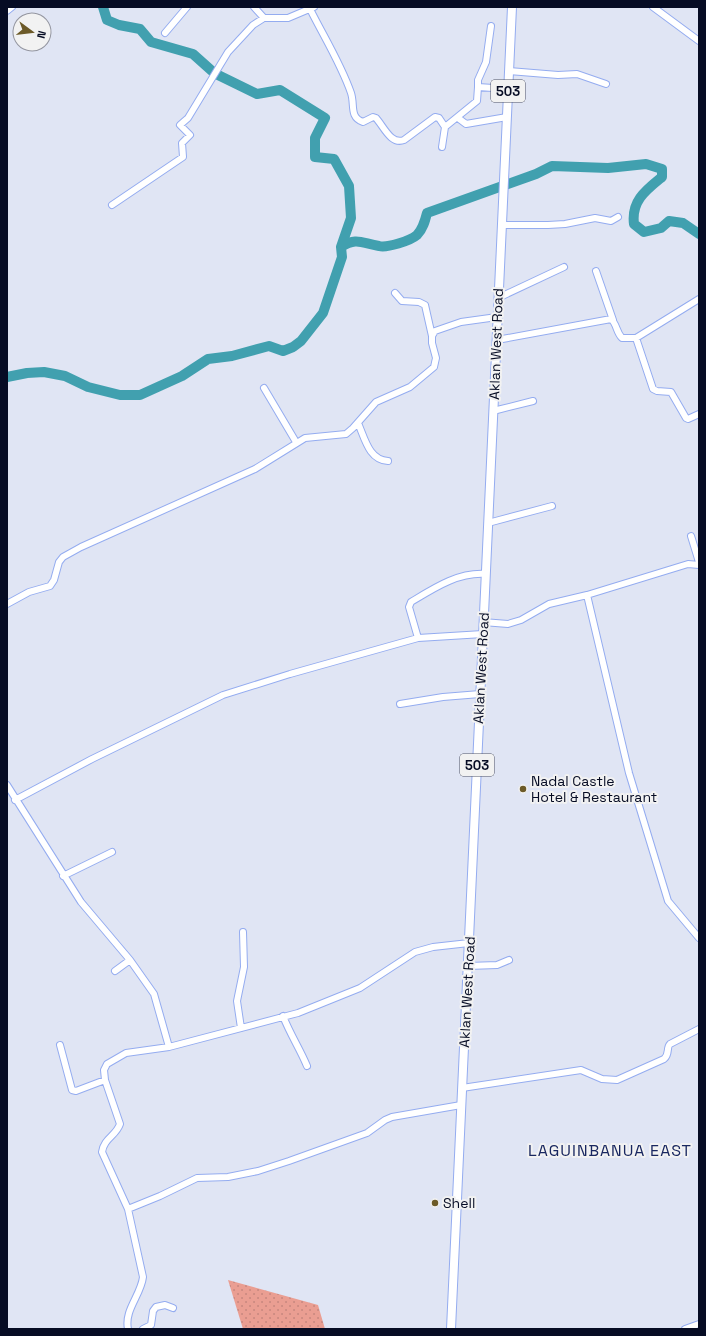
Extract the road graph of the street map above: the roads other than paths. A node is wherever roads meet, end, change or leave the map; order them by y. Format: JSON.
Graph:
{"nodes":[{"id":1,"x":12,"y":7,"type":"edge"},
{"id":2,"x":187,"y":7,"type":"edge"},
{"id":3,"x":254,"y":7,"type":"edge"},
{"id":4,"x":512,"y":7,"type":"edge"},
{"id":5,"x":654,"y":7,"type":"edge"},
{"id":6,"x":312,"y":8,"type":"edge"},
{"id":7,"x":7,"y":11,"type":"edge"},
{"id":8,"x":264,"y":18,"type":"junction"},
{"id":9,"x":491,"y":26,"type":"dead end"},
{"id":10,"x":165,"y":33,"type":"dead end"},
{"id":11,"x":699,"y":41,"type":"edge"},
{"id":12,"x":509,"y":71,"type":"junction"},
{"id":13,"x":606,"y":84,"type":"dead end"},
{"id":14,"x":478,"y":87,"type":"junction"},
{"id":15,"x":508,"y":89,"type":"junction"},
{"id":16,"x":507,"y":117,"type":"junction"},
{"id":17,"x":458,"y":118,"type":"junction"},
{"id":18,"x":445,"y":127,"type":"junction"},
{"id":19,"x":442,"y":147,"type":"dead end"},
{"id":20,"x":112,"y":205,"type":"dead end"},
{"id":21,"x":618,"y":217,"type":"dead end"},
{"id":22,"x":502,"y":225,"type":"junction"},
{"id":23,"x":564,"y":266,"type":"dead end"},
{"id":24,"x":596,"y":271,"type":"dead end"},
{"id":25,"x":395,"y":293,"type":"dead end"},
{"id":26,"x":498,"y":298,"type":"junction"},
{"id":27,"x":699,"y":299,"type":"edge"},
{"id":28,"x":497,"y":317,"type":"junction"},
{"id":29,"x":613,"y":320,"type":"junction"},
{"id":30,"x":432,"y":336,"type":"junction"},
{"id":31,"x":636,"y":338,"type":"junction"},
{"id":32,"x":497,"y":340,"type":"junction"},
{"id":33,"x":264,"y":388,"type":"dead end"},
{"id":34,"x":533,"y":401,"type":"dead end"},
{"id":35,"x":493,"y":411,"type":"junction"},
{"id":36,"x":699,"y":414,"type":"edge"},
{"id":37,"x":358,"y":423,"type":"junction"},
{"id":38,"x":296,"y":442,"type":"junction"},
{"id":39,"x":388,"y":462,"type":"dead end"},
{"id":40,"x":552,"y":506,"type":"dead end"},
{"id":41,"x":488,"y":523,"type":"junction"},
{"id":42,"x":691,"y":536,"type":"dead end"},
{"id":43,"x":699,"y":562,"type":"edge"},
{"id":44,"x":699,"y":565,"type":"edge"},
{"id":45,"x":486,"y":574,"type":"junction"},
{"id":46,"x":587,"y":595,"type":"junction"},
{"id":47,"x":7,"y":604,"type":"edge"},
{"id":48,"x":483,"y":622,"type":"junction"},
{"id":49,"x":483,"y":634,"type":"junction"},
{"id":50,"x":418,"y":638,"type":"junction"},
{"id":51,"x":480,"y":694,"type":"junction"},
{"id":52,"x":400,"y":704,"type":"dead end"},
{"id":53,"x":7,"y":785,"type":"edge"},
{"id":54,"x":15,"y":800,"type":"junction"},
{"id":55,"x":112,"y":852,"type":"dead end"},
{"id":56,"x":63,"y":876,"type":"junction"},
{"id":57,"x":243,"y":932,"type":"dead end"},
{"id":58,"x":699,"y":938,"type":"edge"},
{"id":59,"x":469,"y":943,"type":"junction"},
{"id":60,"x":130,"y":960,"type":"junction"},
{"id":61,"x":508,"y":960,"type":"dead end"},
{"id":62,"x":468,"y":966,"type":"junction"},
{"id":63,"x":115,"y":971,"type":"dead end"},
{"id":64,"x":283,"y":1016,"type":"junction"},
{"id":65,"x":241,"y":1028,"type":"junction"},
{"id":66,"x":699,"y":1029,"type":"edge"},
{"id":67,"x":60,"y":1045,"type":"dead end"},
{"id":68,"x":169,"y":1047,"type":"junction"},
{"id":69,"x":307,"y":1066,"type":"dead end"},
{"id":70,"x":105,"y":1080,"type":"junction"},
{"id":71,"x":462,"y":1088,"type":"junction"},
{"id":72,"x":460,"y":1106,"type":"junction"},
{"id":73,"x":128,"y":1209,"type":"junction"},
{"id":74,"x":173,"y":1308,"type":"dead end"},
{"id":75,"x":699,"y":1324,"type":"edge"},
{"id":76,"x":128,"y":1329,"type":"edge"},
{"id":77,"x":143,"y":1329,"type":"edge"},
{"id":78,"x":451,"y":1329,"type":"edge"},
{"id":79,"x":684,"y":1329,"type":"edge"}],
"edges":[{"from":1,"to":7,"type":"street"},
{"from":2,"to":10,"type":"street"},
{"from":3,"to":8,"type":"street"},
{"from":4,"to":12,"type":"main road","name":"Aklan West Road","number":"503"},
{"from":5,"to":11,"type":"street"},
{"from":6,"to":8,"type":"street"},
{"from":6,"to":18,"type":"street"},
{"from":8,"to":20,"type":"street"},
{"from":9,"to":14,"type":"street"},
{"from":12,"to":13,"type":"street"},
{"from":12,"to":15,"type":"main road","name":"Aklan West Road","number":"503"},
{"from":14,"to":15,"type":"street"},
{"from":14,"to":17,"type":"street"},
{"from":15,"to":16,"type":"main road","name":"Aklan West Road","number":"503"},
{"from":16,"to":17,"type":"street"},
{"from":16,"to":22,"type":"main road","name":"Aklan West Road","number":"503"},
{"from":17,"to":18,"type":"street"},
{"from":18,"to":19,"type":"street"},
{"from":21,"to":22,"type":"street"},
{"from":22,"to":26,"type":"main road","name":"Aklan West Road","number":"503"},
{"from":23,"to":26,"type":"street"},
{"from":24,"to":29,"type":"street"},
{"from":25,"to":30,"type":"street"},
{"from":26,"to":28,"type":"main road","name":"Aklan West Road","number":"503"},
{"from":27,"to":31,"type":"street"},
{"from":28,"to":30,"type":"street"},
{"from":28,"to":32,"type":"main road","name":"Aklan West Road","number":"503"},
{"from":29,"to":31,"type":"street"},
{"from":29,"to":32,"type":"street"},
{"from":30,"to":37,"type":"street"},
{"from":31,"to":36,"type":"street"},
{"from":32,"to":35,"type":"main road","name":"Aklan West Road","number":"503"},
{"from":33,"to":38,"type":"street"},
{"from":34,"to":35,"type":"street"},
{"from":35,"to":41,"type":"main road","name":"Aklan West Road","number":"503"},
{"from":37,"to":38,"type":"street"},
{"from":37,"to":39,"type":"street"},
{"from":38,"to":47,"type":"street"},
{"from":40,"to":41,"type":"street"},
{"from":41,"to":45,"type":"main road","name":"Aklan West Road","number":"503"},
{"from":42,"to":43,"type":"street"},
{"from":44,"to":46,"type":"street"},
{"from":45,"to":48,"type":"main road","name":"Aklan West Road","number":"503"},
{"from":45,"to":50,"type":"street"},
{"from":46,"to":48,"type":"street"},
{"from":46,"to":58,"type":"street"},
{"from":48,"to":49,"type":"main road","name":"Aklan West Road","number":"503"},
{"from":49,"to":50,"type":"street"},
{"from":49,"to":51,"type":"main road","name":"Aklan West Road","number":"503"},
{"from":50,"to":54,"type":"street"},
{"from":51,"to":52,"type":"street"},
{"from":51,"to":59,"type":"main road","name":"Aklan West Road","number":"503"},
{"from":53,"to":54,"type":"street"},
{"from":54,"to":56,"type":"street"},
{"from":55,"to":56,"type":"street"},
{"from":56,"to":60,"type":"street"},
{"from":57,"to":65,"type":"street"},
{"from":59,"to":62,"type":"main road","name":"Aklan West Road","number":"503"},
{"from":59,"to":64,"type":"street"},
{"from":60,"to":63,"type":"street"},
{"from":60,"to":68,"type":"street"},
{"from":61,"to":62,"type":"street"},
{"from":62,"to":71,"type":"main road","name":"Aklan West Road","number":"503"},
{"from":64,"to":65,"type":"street"},
{"from":64,"to":69,"type":"street"},
{"from":65,"to":68,"type":"street"},
{"from":66,"to":71,"type":"street"},
{"from":67,"to":70,"type":"street"},
{"from":68,"to":70,"type":"street"},
{"from":70,"to":73,"type":"street"},
{"from":71,"to":72,"type":"main road","name":"Aklan West Road","number":"503"},
{"from":72,"to":73,"type":"street"},
{"from":72,"to":78,"type":"main road","name":"Aklan West Road","number":"503"},
{"from":73,"to":76,"type":"street"},
{"from":74,"to":77,"type":"street"},
{"from":75,"to":79,"type":"street"}]}
